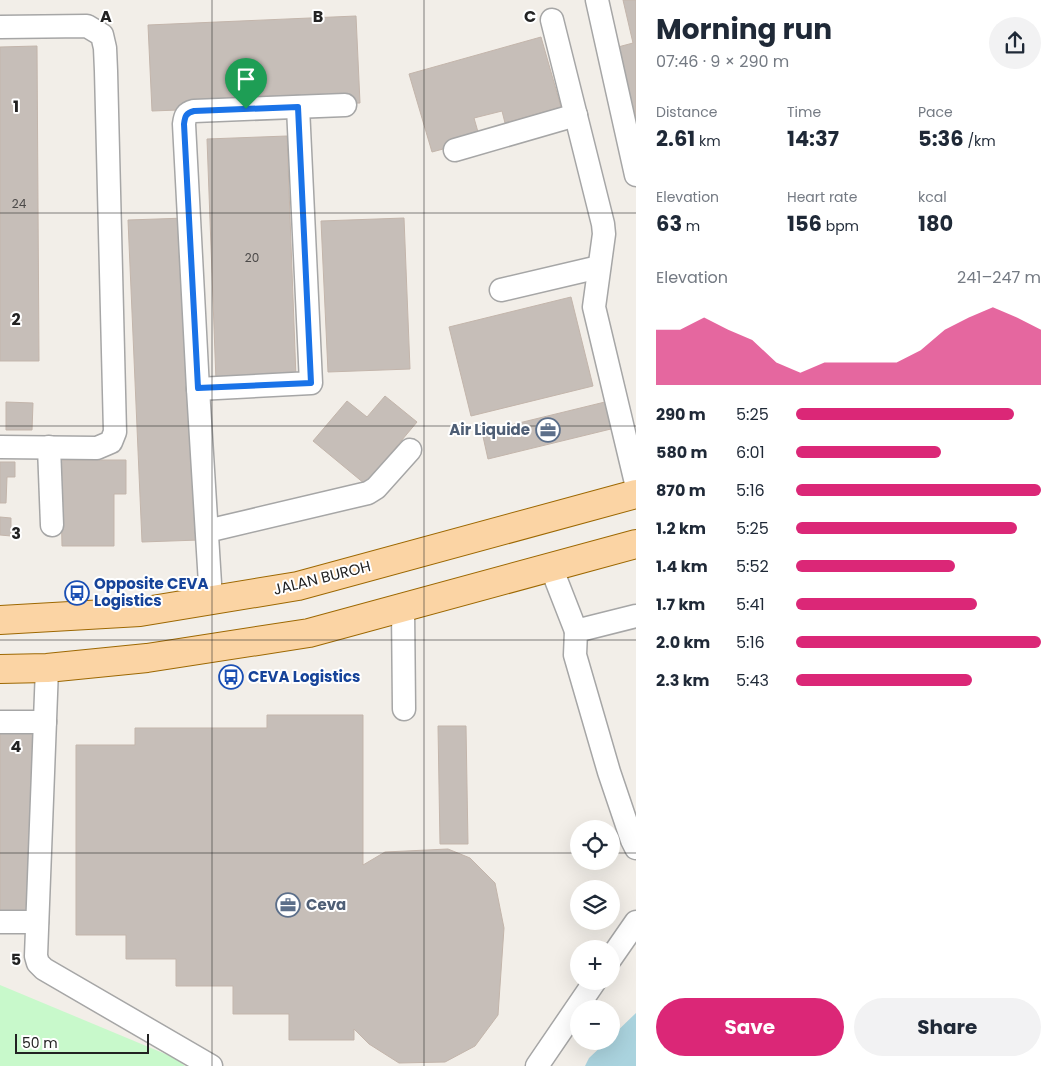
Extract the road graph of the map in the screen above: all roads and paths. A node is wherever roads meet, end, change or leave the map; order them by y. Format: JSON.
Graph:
{"nodes":[{"id":1,"x":597,"y":0,"type":"edge"},
{"id":2,"x":552,"y":20,"type":"dead end"},
{"id":3,"x":0,"y":27,"type":"edge"},
{"id":4,"x":345,"y":105,"type":"dead end"},
{"id":5,"x":298,"y":107,"type":"junction"},
{"id":6,"x":576,"y":115,"type":"junction"},
{"id":7,"x":455,"y":150,"type":"dead end"},
{"id":8,"x":636,"y":175,"type":"edge"},
{"id":9,"x":599,"y":267,"type":"junction"},
{"id":10,"x":502,"y":290,"type":"dead end"},
{"id":11,"x":198,"y":388,"type":"junction"},
{"id":12,"x":0,"y":447,"type":"edge"},
{"id":13,"x":49,"y":447,"type":"junction"},
{"id":14,"x":410,"y":450,"type":"dead end"},
{"id":15,"x":636,"y":484,"type":"edge"},
{"id":16,"x":636,"y":494,"type":"edge"},
{"id":17,"x":52,"y":525,"type":"dead end"},
{"id":18,"x":207,"y":531,"type":"junction"},
{"id":19,"x":636,"y":544,"type":"edge"},
{"id":20,"x":551,"y":567,"type":"junction"},
{"id":21,"x":211,"y":600,"type":"junction"},
{"id":22,"x":403,"y":608,"type":"junction"},
{"id":23,"x":636,"y":616,"type":"edge"},
{"id":24,"x":0,"y":620,"type":"edge"},
{"id":25,"x":576,"y":630,"type":"junction"},
{"id":26,"x":47,"y":668,"type":"junction"},
{"id":27,"x":0,"y":669,"type":"edge"},
{"id":28,"x":404,"y":709,"type":"dead end"},
{"id":29,"x":0,"y":722,"type":"edge"},
{"id":30,"x":45,"y":722,"type":"junction"},
{"id":31,"x":636,"y":848,"type":"edge"},
{"id":32,"x":0,"y":922,"type":"edge"},
{"id":33,"x":37,"y":922,"type":"junction"},
{"id":34,"x":636,"y":922,"type":"edge"},
{"id":35,"x":620,"y":945,"type":"edge"},
{"id":36,"x":589,"y":990,"type":"edge"},
{"id":37,"x":211,"y":1066,"type":"edge"},
{"id":38,"x":537,"y":1066,"type":"edge"}],
"edges":[{"from":1,"to":8,"type":"lane"},
{"from":2,"to":6,"type":"lane"},
{"from":3,"to":13,"type":"lane"},
{"from":4,"to":5,"type":"lane"},
{"from":5,"to":11,"type":"lane"},
{"from":5,"to":11,"type":"lane"},
{"from":6,"to":7,"type":"lane"},
{"from":6,"to":9,"type":"lane"},
{"from":9,"to":10,"type":"lane"},
{"from":9,"to":15,"type":"lane"},
{"from":11,"to":18,"type":"lane"},
{"from":12,"to":13,"type":"lane"},
{"from":13,"to":17,"type":"lane"},
{"from":14,"to":18,"type":"lane"},
{"from":16,"to":21,"type":"main road","name":"JALAN BUROH"},
{"from":18,"to":21,"type":"lane"},
{"from":19,"to":20,"type":"main road"},
{"from":20,"to":22,"type":"main road"},
{"from":20,"to":25,"type":"lane"},
{"from":21,"to":24,"type":"main road","name":"JALAN BUROH"},
{"from":22,"to":26,"type":"main road"},
{"from":22,"to":28,"type":"lane"},
{"from":23,"to":25,"type":"lane"},
{"from":25,"to":31,"type":"lane"},
{"from":26,"to":27,"type":"main road"},
{"from":26,"to":30,"type":"lane"},
{"from":29,"to":30,"type":"lane"},
{"from":30,"to":33,"type":"lane"},
{"from":32,"to":33,"type":"lane"},
{"from":33,"to":37,"type":"lane"},
{"from":34,"to":35,"type":"lane"},
{"from":36,"to":38,"type":"lane"}]}
